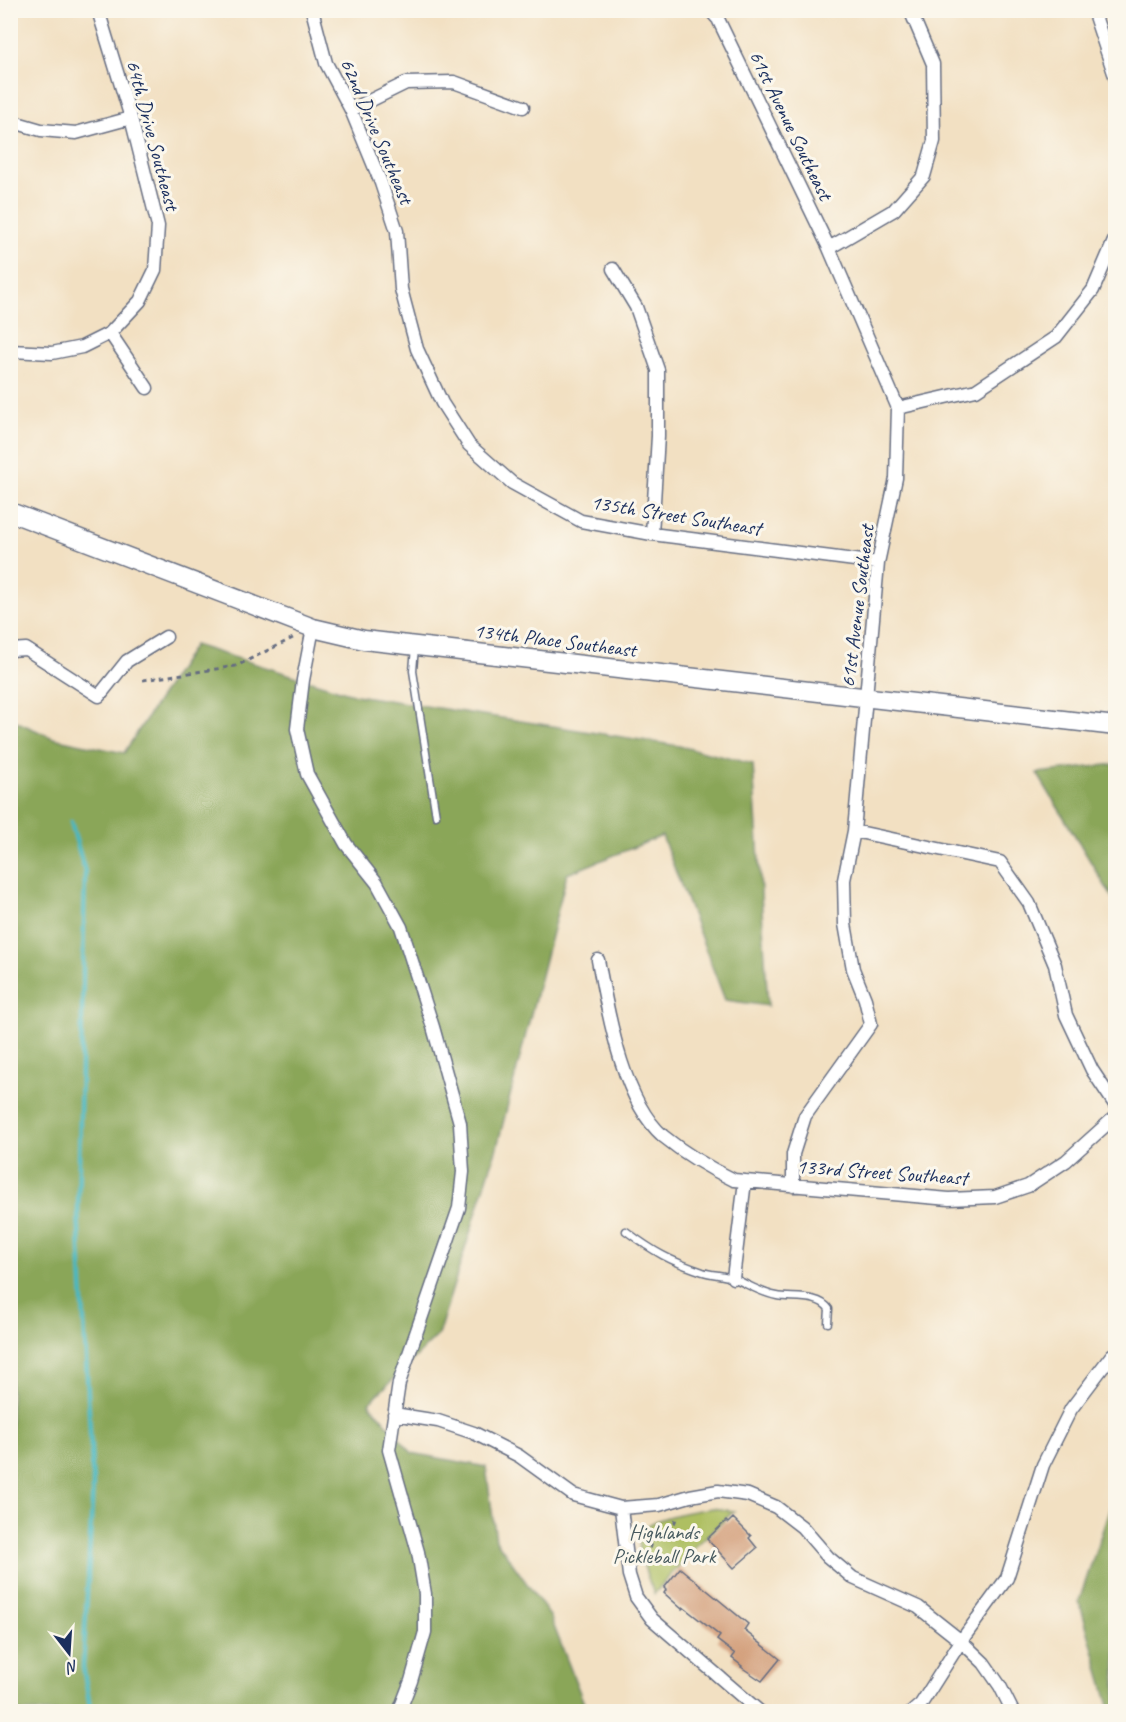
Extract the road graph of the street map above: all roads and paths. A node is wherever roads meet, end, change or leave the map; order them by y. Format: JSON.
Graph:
{"nodes":[{"id":1,"x":98,"y":10,"type":"edge"},
{"id":2,"x":312,"y":10,"type":"edge"},
{"id":3,"x":710,"y":10,"type":"edge"},
{"id":4,"x":910,"y":10,"type":"edge"},
{"id":5,"x":1093,"y":10,"type":"edge"},
{"id":6,"x":1116,"y":79,"type":"edge"},
{"id":7,"x":523,"y":107,"type":"dead end"},
{"id":8,"x":351,"y":110,"type":"junction"},
{"id":9,"x":130,"y":118,"type":"junction"},
{"id":10,"x":10,"y":121,"type":"edge"},
{"id":11,"x":1116,"y":233,"type":"edge"},
{"id":12,"x":829,"y":248,"type":"junction"},
{"id":13,"x":613,"y":269,"type":"dead end"},
{"id":14,"x":110,"y":333,"type":"junction"},
{"id":15,"x":10,"y":351,"type":"edge"},
{"id":16,"x":147,"y":388,"type":"dead end"},
{"id":17,"x":442,"y":403,"type":"joint"},
{"id":18,"x":898,"y":408,"type":"junction"},
{"id":19,"x":10,"y":512,"type":"edge"},
{"id":20,"x":652,"y":534,"type":"junction"},
{"id":21,"x":878,"y":563,"type":"junction"},
{"id":22,"x":313,"y":628,"type":"junction"},
{"id":23,"x":166,"y":637,"type":"dead end"},
{"id":24,"x":415,"y":646,"type":"junction"},
{"id":25,"x":10,"y":650,"type":"edge"},
{"id":26,"x":143,"y":680,"type":"dead end"},
{"id":27,"x":866,"y":698,"type":"junction"},
{"id":28,"x":1116,"y":726,"type":"edge"},
{"id":29,"x":436,"y":816,"type":"dead end"},
{"id":30,"x":854,"y":831,"type":"junction"},
{"id":31,"x":598,"y":960,"type":"dead end"},
{"id":32,"x":1116,"y":1106,"type":"edge"},
{"id":33,"x":1116,"y":1116,"type":"edge"},
{"id":34,"x":745,"y":1181,"type":"junction"},
{"id":35,"x":793,"y":1186,"type":"junction"},
{"id":36,"x":626,"y":1231,"type":"dead end"},
{"id":37,"x":733,"y":1278,"type":"junction"},
{"id":38,"x":828,"y":1323,"type":"dead end"},
{"id":39,"x":1116,"y":1353,"type":"edge"},
{"id":40,"x":394,"y":1414,"type":"junction"},
{"id":41,"x":621,"y":1508,"type":"junction"},
{"id":42,"x":677,"y":1516,"type":"dead end"},
{"id":43,"x":642,"y":1531,"type":"dead end"},
{"id":44,"x":653,"y":1540,"type":"junction"},
{"id":45,"x":654,"y":1563,"type":"dead end"},
{"id":46,"x":961,"y":1641,"type":"junction"},
{"id":47,"x":399,"y":1712,"type":"edge"},
{"id":48,"x":760,"y":1712,"type":"edge"},
{"id":49,"x":912,"y":1712,"type":"edge"},
{"id":50,"x":1013,"y":1712,"type":"edge"}],
"edges":[{"from":1,"to":9,"type":"street","name":"64th Drive Southeast"},
{"from":2,"to":8,"type":"street","name":"62nd Drive Southeast"},
{"from":3,"to":12,"type":"street","name":"61st Avenue Southeast"},
{"from":4,"to":12,"type":"street"},
{"from":5,"to":6,"type":"street"},
{"from":7,"to":8,"type":"street"},
{"from":8,"to":17,"type":"street","name":"62nd Drive Southeast"},
{"from":9,"to":10,"type":"street"},
{"from":9,"to":14,"type":"street","name":"64th Drive Southeast"},
{"from":11,"to":18,"type":"street"},
{"from":12,"to":18,"type":"street","name":"61st Avenue Southeast"},
{"from":13,"to":20,"type":"street"},
{"from":14,"to":15,"type":"street","name":"64th Drive Southeast"},
{"from":14,"to":16,"type":"street"},
{"from":17,"to":20,"type":"street","name":"135th Street Southeast"},
{"from":18,"to":21,"type":"street","name":"61st Avenue Southeast"},
{"from":19,"to":22,"type":"main road","name":"134th Place Southeast"},
{"from":20,"to":21,"type":"street","name":"135th Street Southeast"},
{"from":21,"to":27,"type":"street","name":"61st Avenue Southeast"},
{"from":22,"to":24,"type":"main road","name":"134th Place Southeast"},
{"from":22,"to":26,"type":"path"},
{"from":22,"to":40,"type":"street"},
{"from":23,"to":25,"type":"street"},
{"from":24,"to":27,"type":"main road","name":"134th Place Southeast"},
{"from":24,"to":29,"type":"lane"},
{"from":27,"to":28,"type":"main road","name":"134th Place Southeast"},
{"from":27,"to":30,"type":"street","name":"61st Avenue Southeast"},
{"from":30,"to":32,"type":"street"},
{"from":30,"to":35,"type":"street","name":"61st Avenue Southeast"},
{"from":31,"to":34,"type":"street","name":"133rd Street Southeast"},
{"from":33,"to":35,"type":"street","name":"133rd Street Southeast"},
{"from":34,"to":35,"type":"street","name":"133rd Street Southeast"},
{"from":34,"to":37,"type":"street"},
{"from":36,"to":37,"type":"lane"},
{"from":37,"to":38,"type":"lane"},
{"from":39,"to":46,"type":"street"},
{"from":40,"to":41,"type":"street"},
{"from":40,"to":47,"type":"street"},
{"from":41,"to":46,"type":"street"},
{"from":41,"to":48,"type":"street"},
{"from":42,"to":44,"type":"path"},
{"from":43,"to":44,"type":"path"},
{"from":44,"to":45,"type":"path"},
{"from":46,"to":49,"type":"street"},
{"from":46,"to":50,"type":"street"}]}
